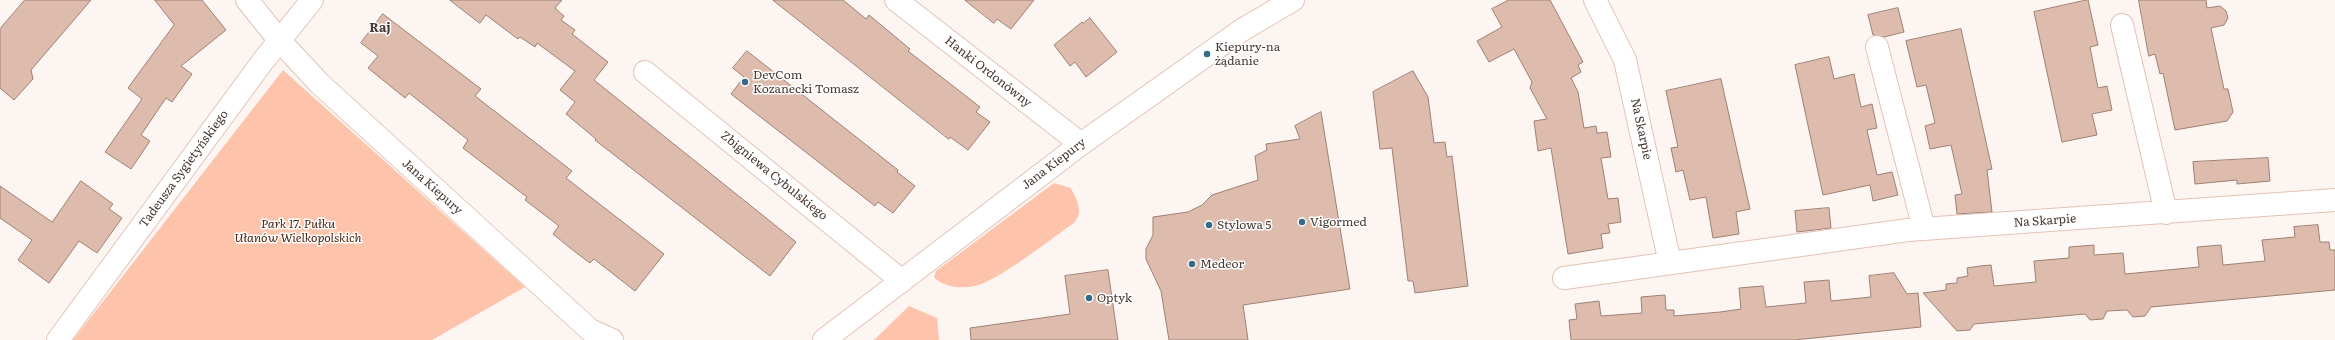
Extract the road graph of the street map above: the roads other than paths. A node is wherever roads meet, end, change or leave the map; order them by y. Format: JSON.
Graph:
{"nodes":[{"id":1,"x":248,"y":0,"type":"edge"},
{"id":2,"x":312,"y":0,"type":"edge"},
{"id":3,"x":896,"y":0,"type":"edge"},
{"id":4,"x":1293,"y":0,"type":"edge"},
{"id":5,"x":1595,"y":0,"type":"edge"},
{"id":6,"x":2122,"y":25,"type":"dead end"},
{"id":7,"x":279,"y":40,"type":"junction"},
{"id":8,"x":1877,"y":47,"type":"dead end"},
{"id":9,"x":645,"y":72,"type":"dead end"},
{"id":10,"x":1081,"y":144,"type":"junction"},
{"id":11,"x":2335,"y":200,"type":"edge"},
{"id":12,"x":2166,"y":213,"type":"junction"},
{"id":13,"x":1924,"y":228,"type":"junction"},
{"id":14,"x":1670,"y":263,"type":"junction"},
{"id":15,"x":1564,"y":278,"type":"dead end"},
{"id":16,"x":902,"y":281,"type":"junction"},
{"id":17,"x":593,"y":335,"type":"edge"},
{"id":18,"x":58,"y":340,"type":"edge"},
{"id":19,"x":612,"y":340,"type":"edge"},
{"id":20,"x":824,"y":340,"type":"edge"}],
"edges":[{"from":1,"to":7,"type":"street","name":"Jana Kiepury"},
{"from":2,"to":7,"type":"street","name":"Tadeusza Sygietyńskiego"},
{"from":3,"to":10,"type":"street","name":"Hanki Ordonówny"},
{"from":4,"to":10,"type":"street","name":"Jana Kiepury"},
{"from":5,"to":14,"type":"street","name":"Na Skarpie"},
{"from":6,"to":12,"type":"street"},
{"from":7,"to":17,"type":"street","name":"Jana Kiepury"},
{"from":7,"to":18,"type":"street","name":"Tadeusza Sygietyńskiego"},
{"from":8,"to":13,"type":"street"},
{"from":9,"to":16,"type":"street","name":"Zbigniewa Cybulskiego"},
{"from":10,"to":16,"type":"street","name":"Jana Kiepury"},
{"from":11,"to":12,"type":"street","name":"Na Skarpie"},
{"from":12,"to":13,"type":"street","name":"Na Skarpie"},
{"from":13,"to":14,"type":"street","name":"Na Skarpie"},
{"from":14,"to":15,"type":"street","name":"Na Skarpie"},
{"from":16,"to":20,"type":"street","name":"Jana Kiepury"},
{"from":17,"to":19,"type":"street","name":"Jana Kiepury"}]}
